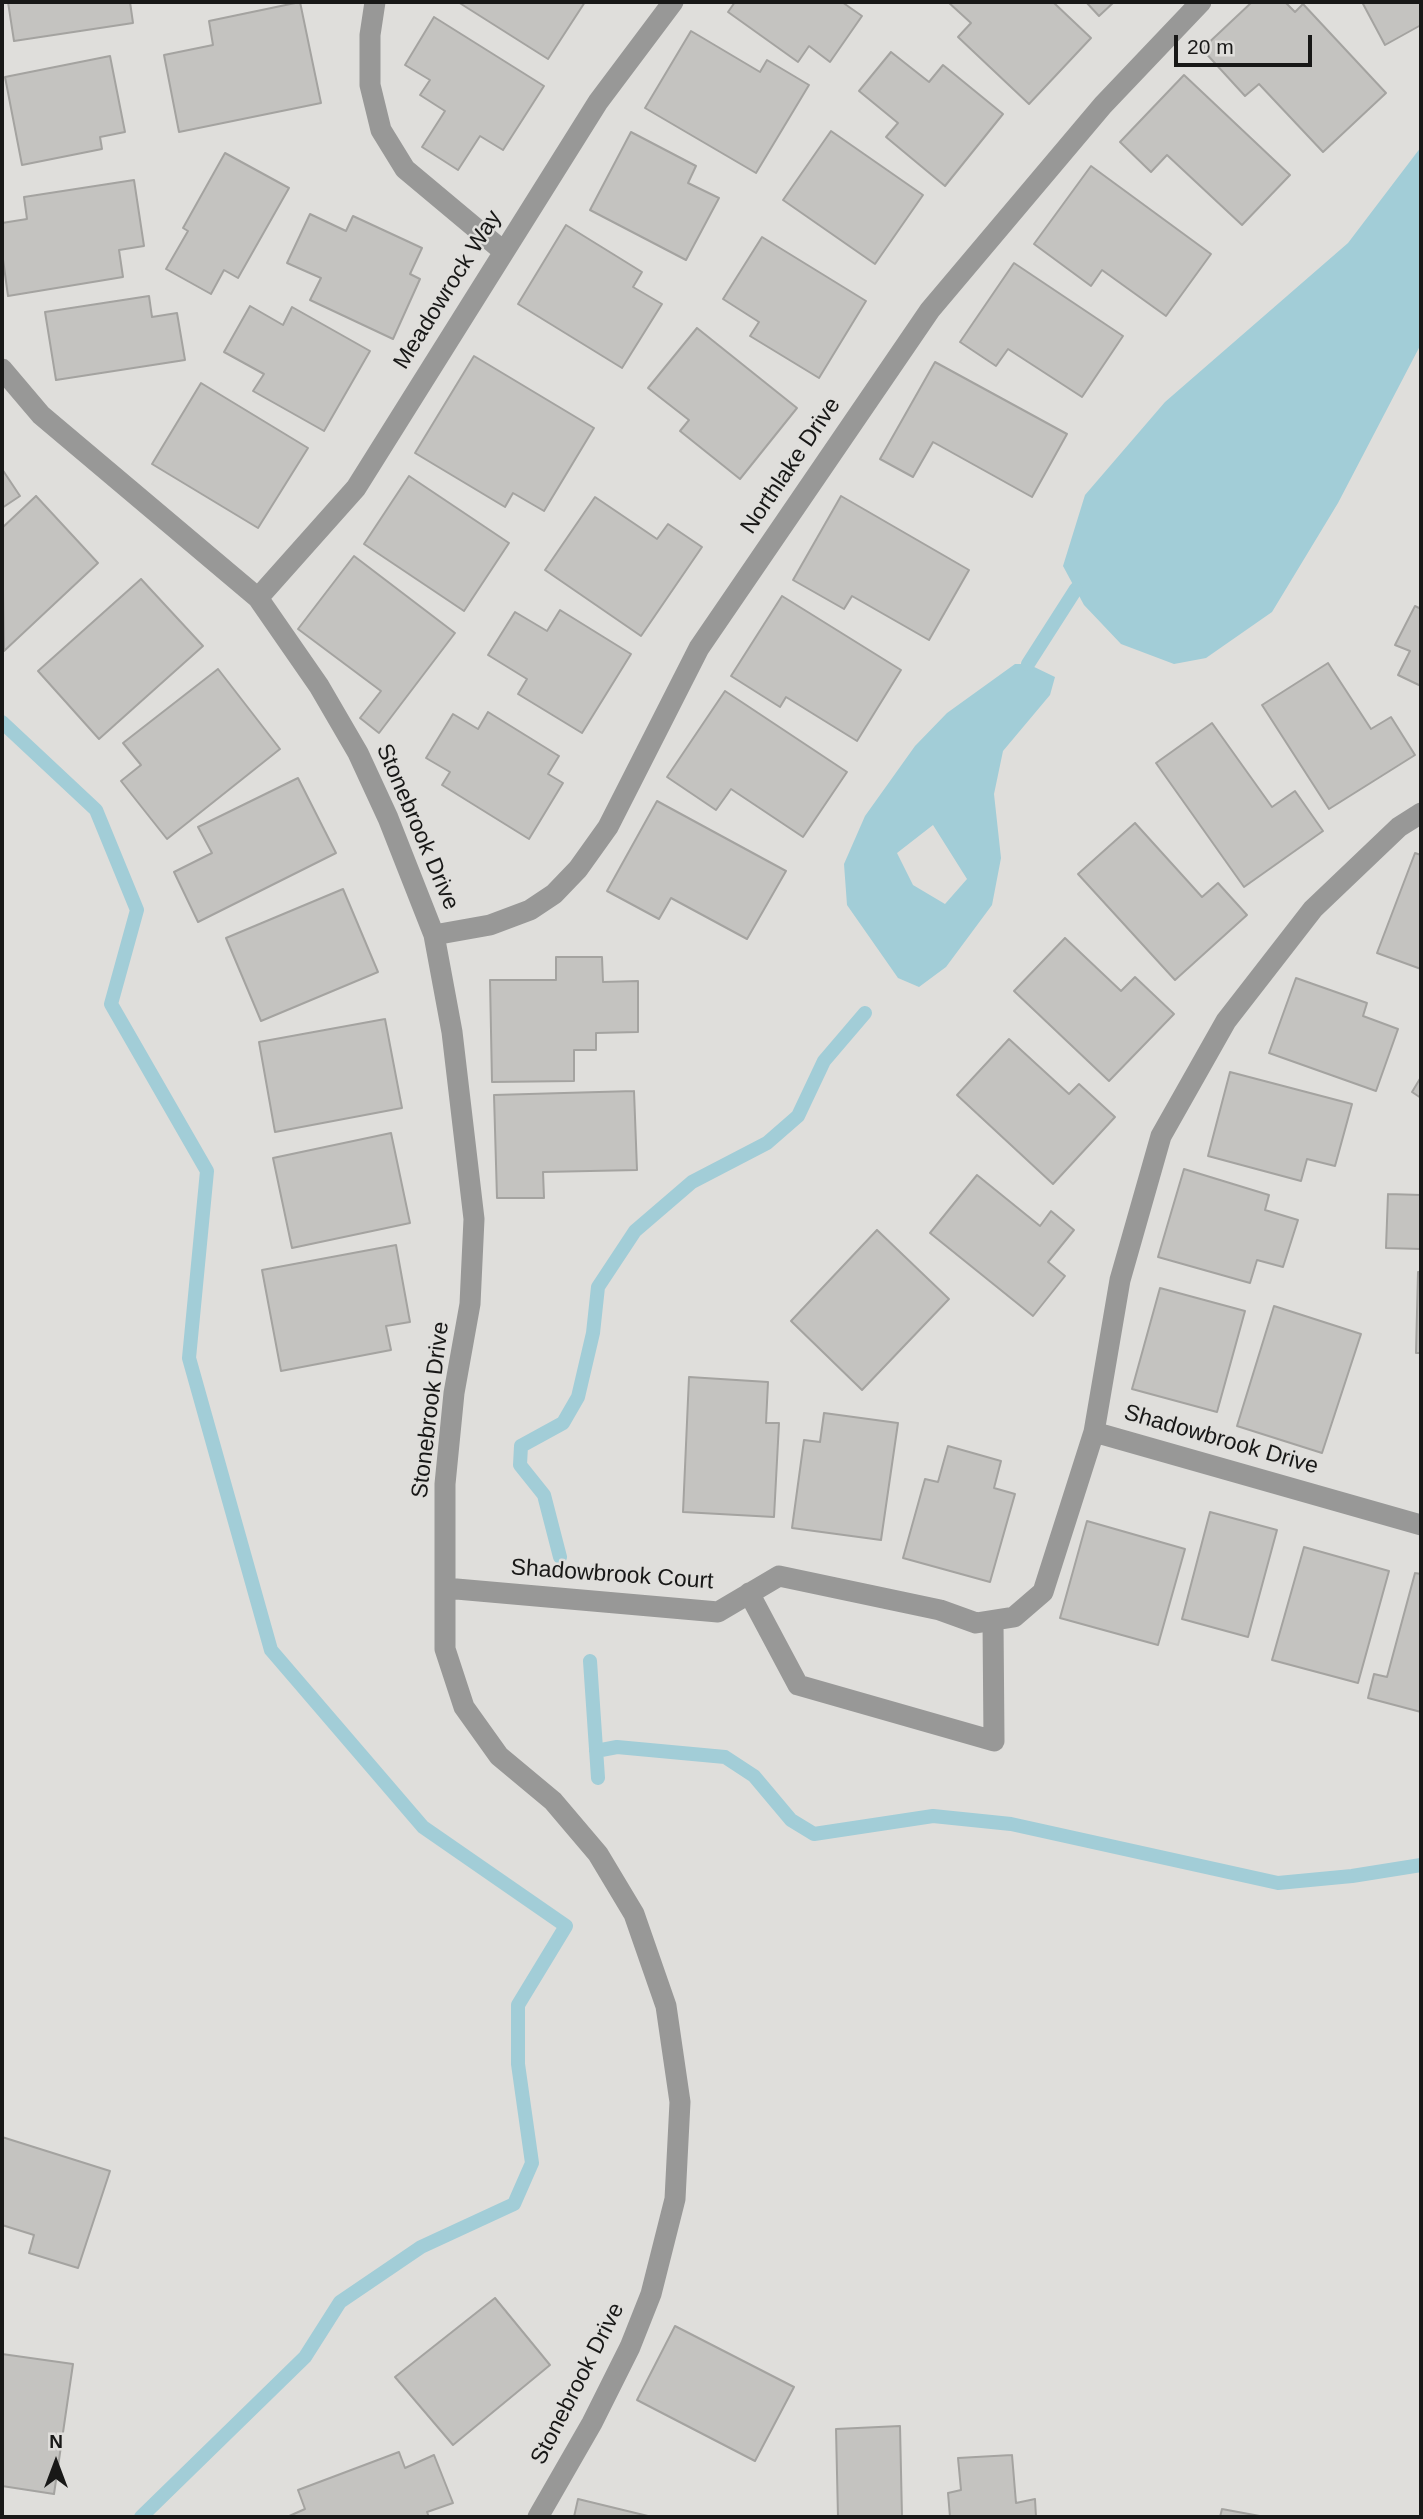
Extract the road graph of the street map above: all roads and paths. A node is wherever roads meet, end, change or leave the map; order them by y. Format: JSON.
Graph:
{"nodes":[{"id":1,"x":374,"y":2,"type":"edge"},
{"id":2,"x":673,"y":2,"type":"edge"},
{"id":3,"x":1201,"y":2,"type":"edge"},
{"id":4,"x":503,"y":251,"type":"junction"},
{"id":5,"x":2,"y":369,"type":"edge"},
{"id":6,"x":258,"y":598,"type":"junction"},
{"id":7,"x":1421,"y":814,"type":"edge"},
{"id":8,"x":434,"y":934,"type":"junction"},
{"id":9,"x":1094,"y":1432,"type":"junction"},
{"id":10,"x":1421,"y":1525,"type":"edge"},
{"id":11,"x":445,"y":1588,"type":"junction"},
{"id":12,"x":749,"y":1593,"type":"junction"},
{"id":13,"x":993,"y":1621,"type":"junction"},
{"id":14,"x":538,"y":2517,"type":"edge"}],
"edges":[{"from":1,"to":4,"type":"street"},
{"from":2,"to":4,"type":"street","name":"Meadowrock Way"},
{"from":3,"to":8,"type":"street","name":"Northlake Drive"},
{"from":4,"to":6,"type":"street","name":"Meadowrock Way"},
{"from":5,"to":6,"type":"street","name":"Stonebrook Drive"},
{"from":6,"to":8,"type":"street","name":"Stonebrook Drive"},
{"from":7,"to":9,"type":"street","name":"Shadowbrook Drive"},
{"from":8,"to":11,"type":"street","name":"Stonebrook Drive"},
{"from":9,"to":10,"type":"street","name":"Shadowbrook Drive"},
{"from":9,"to":13,"type":"street","name":"Shadowbrook Court"},
{"from":11,"to":12,"type":"street","name":"Shadowbrook Court"},
{"from":11,"to":14,"type":"street","name":"Stonebrook Drive"},
{"from":12,"to":13,"type":"street","name":"Shadowbrook Court"},
{"from":12,"to":13,"type":"street"}]}
